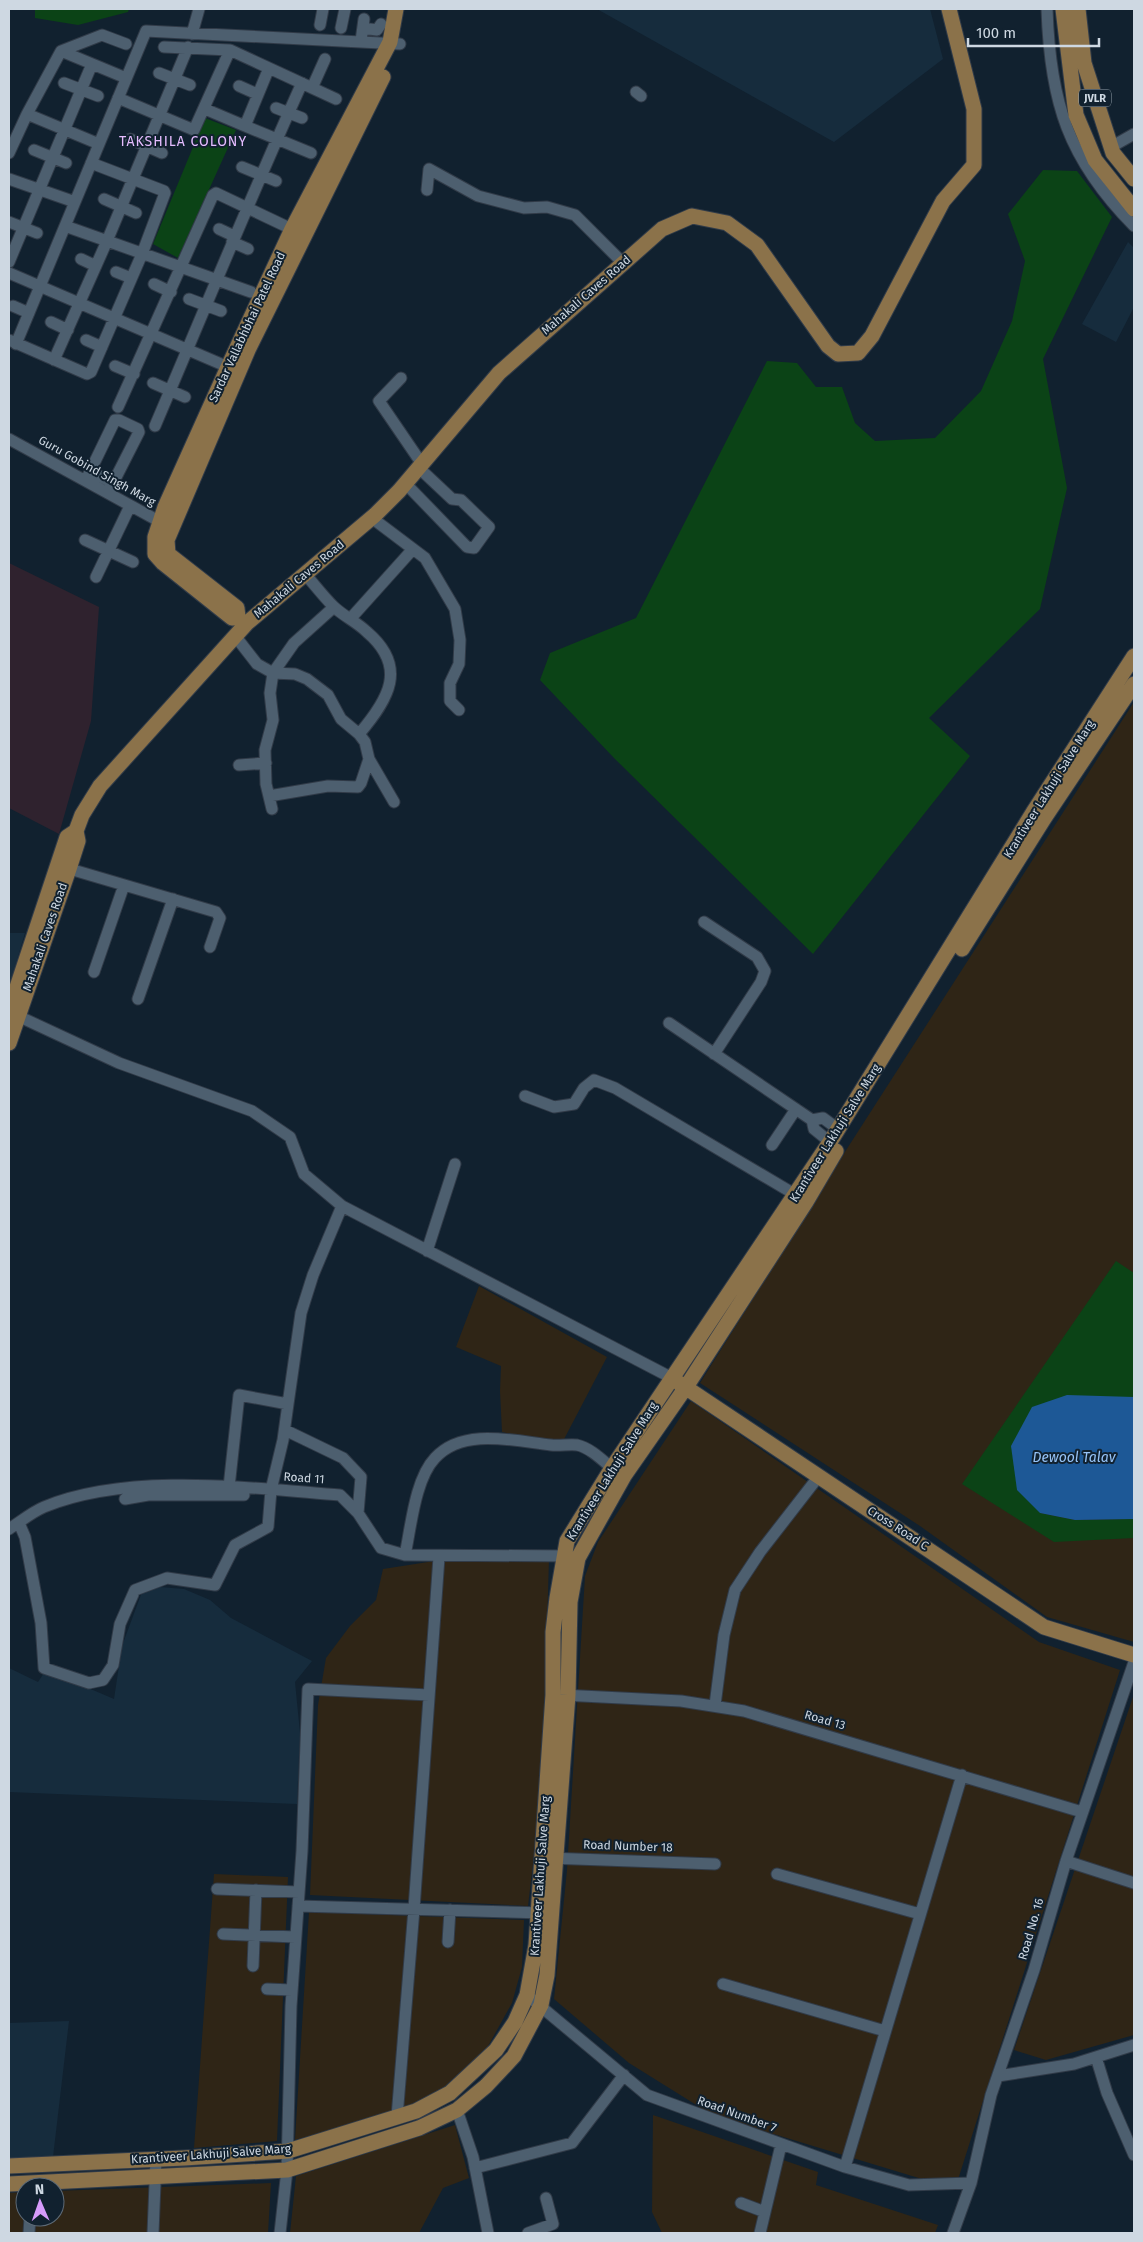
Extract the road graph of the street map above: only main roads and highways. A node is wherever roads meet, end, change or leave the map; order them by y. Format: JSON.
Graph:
{"nodes":[{"id":1,"x":396,"y":9,"type":"edge"},
{"id":2,"x":406,"y":9,"type":"edge"},
{"id":3,"x":949,"y":9,"type":"edge"},
{"id":4,"x":1063,"y":9,"type":"edge"},
{"id":5,"x":1078,"y":9,"type":"edge"},
{"id":6,"x":395,"y":43,"type":"junction"},
{"id":7,"x":1134,"y":178,"type":"edge"},
{"id":8,"x":1134,"y":209,"type":"edge"},
{"id":9,"x":243,"y":620,"type":"junction"},
{"id":10,"x":1134,"y":656,"type":"edge"},
{"id":11,"x":1134,"y":684,"type":"edge"},
{"id":12,"x":1039,"y":814,"type":"junction"},
{"id":13,"x":13,"y":1013,"type":"edge"},
{"id":14,"x":9,"y":1043,"type":"edge"},
{"id":15,"x":672,"y":1378,"type":"junction"},
{"id":16,"x":686,"y":1387,"type":"junction"},
{"id":17,"x":618,"y":1472,"type":"junction"},
{"id":18,"x":1134,"y":1655,"type":"edge"},
{"id":19,"x":544,"y":1913,"type":"junction"},
{"id":20,"x":9,"y":2166,"type":"edge"},
{"id":21,"x":65,"y":2183,"type":"edge"}],
"edges":[{"from":1,"to":6,"type":"main road","name":"Sardar Vallabhbhai Patel Road"},
{"from":2,"to":6,"type":"main road","name":"Sardar Vallabhbhai Patel Road"},
{"from":3,"to":9,"type":"main road","name":"Mahakali Caves Road"},
{"from":4,"to":8,"type":"main road","number":"JVLR"},
{"from":5,"to":7,"type":"main road","number":"JVLR"},
{"from":6,"to":9,"type":"main road","name":"Sardar Vallabhbhai Patel Road"},
{"from":9,"to":13,"type":"main road","name":"Mahakali Caves Road"},
{"from":10,"to":12,"type":"main road","name":"Krantiveer Lakhuji Salve Marg"},
{"from":11,"to":12,"type":"main road","name":"Krantiveer Lakhuji Salve Marg"},
{"from":12,"to":15,"type":"main road","name":"Krantiveer Lakhuji Salve Marg"},
{"from":12,"to":16,"type":"main road","name":"Krantiveer Lakhuji Salve Marg"},
{"from":13,"to":14,"type":"main road","name":"Mahakali Caves Road"},
{"from":15,"to":16,"type":"main road","name":"Cross Road C"},
{"from":15,"to":17,"type":"main road","name":"Krantiveer Lakhuji Salve Marg"},
{"from":16,"to":17,"type":"main road","name":"Krantiveer Lakhuji Salve Marg"},
{"from":16,"to":18,"type":"main road","name":"Cross Road C"},
{"from":17,"to":19,"type":"main road","name":"Krantiveer Lakhuji Salve Marg"},
{"from":19,"to":20,"type":"main road","name":"Krantiveer Lakhuji Salve Marg"},
{"from":19,"to":21,"type":"main road","name":"Krantiveer Lakhuji Salve Marg"}]}
